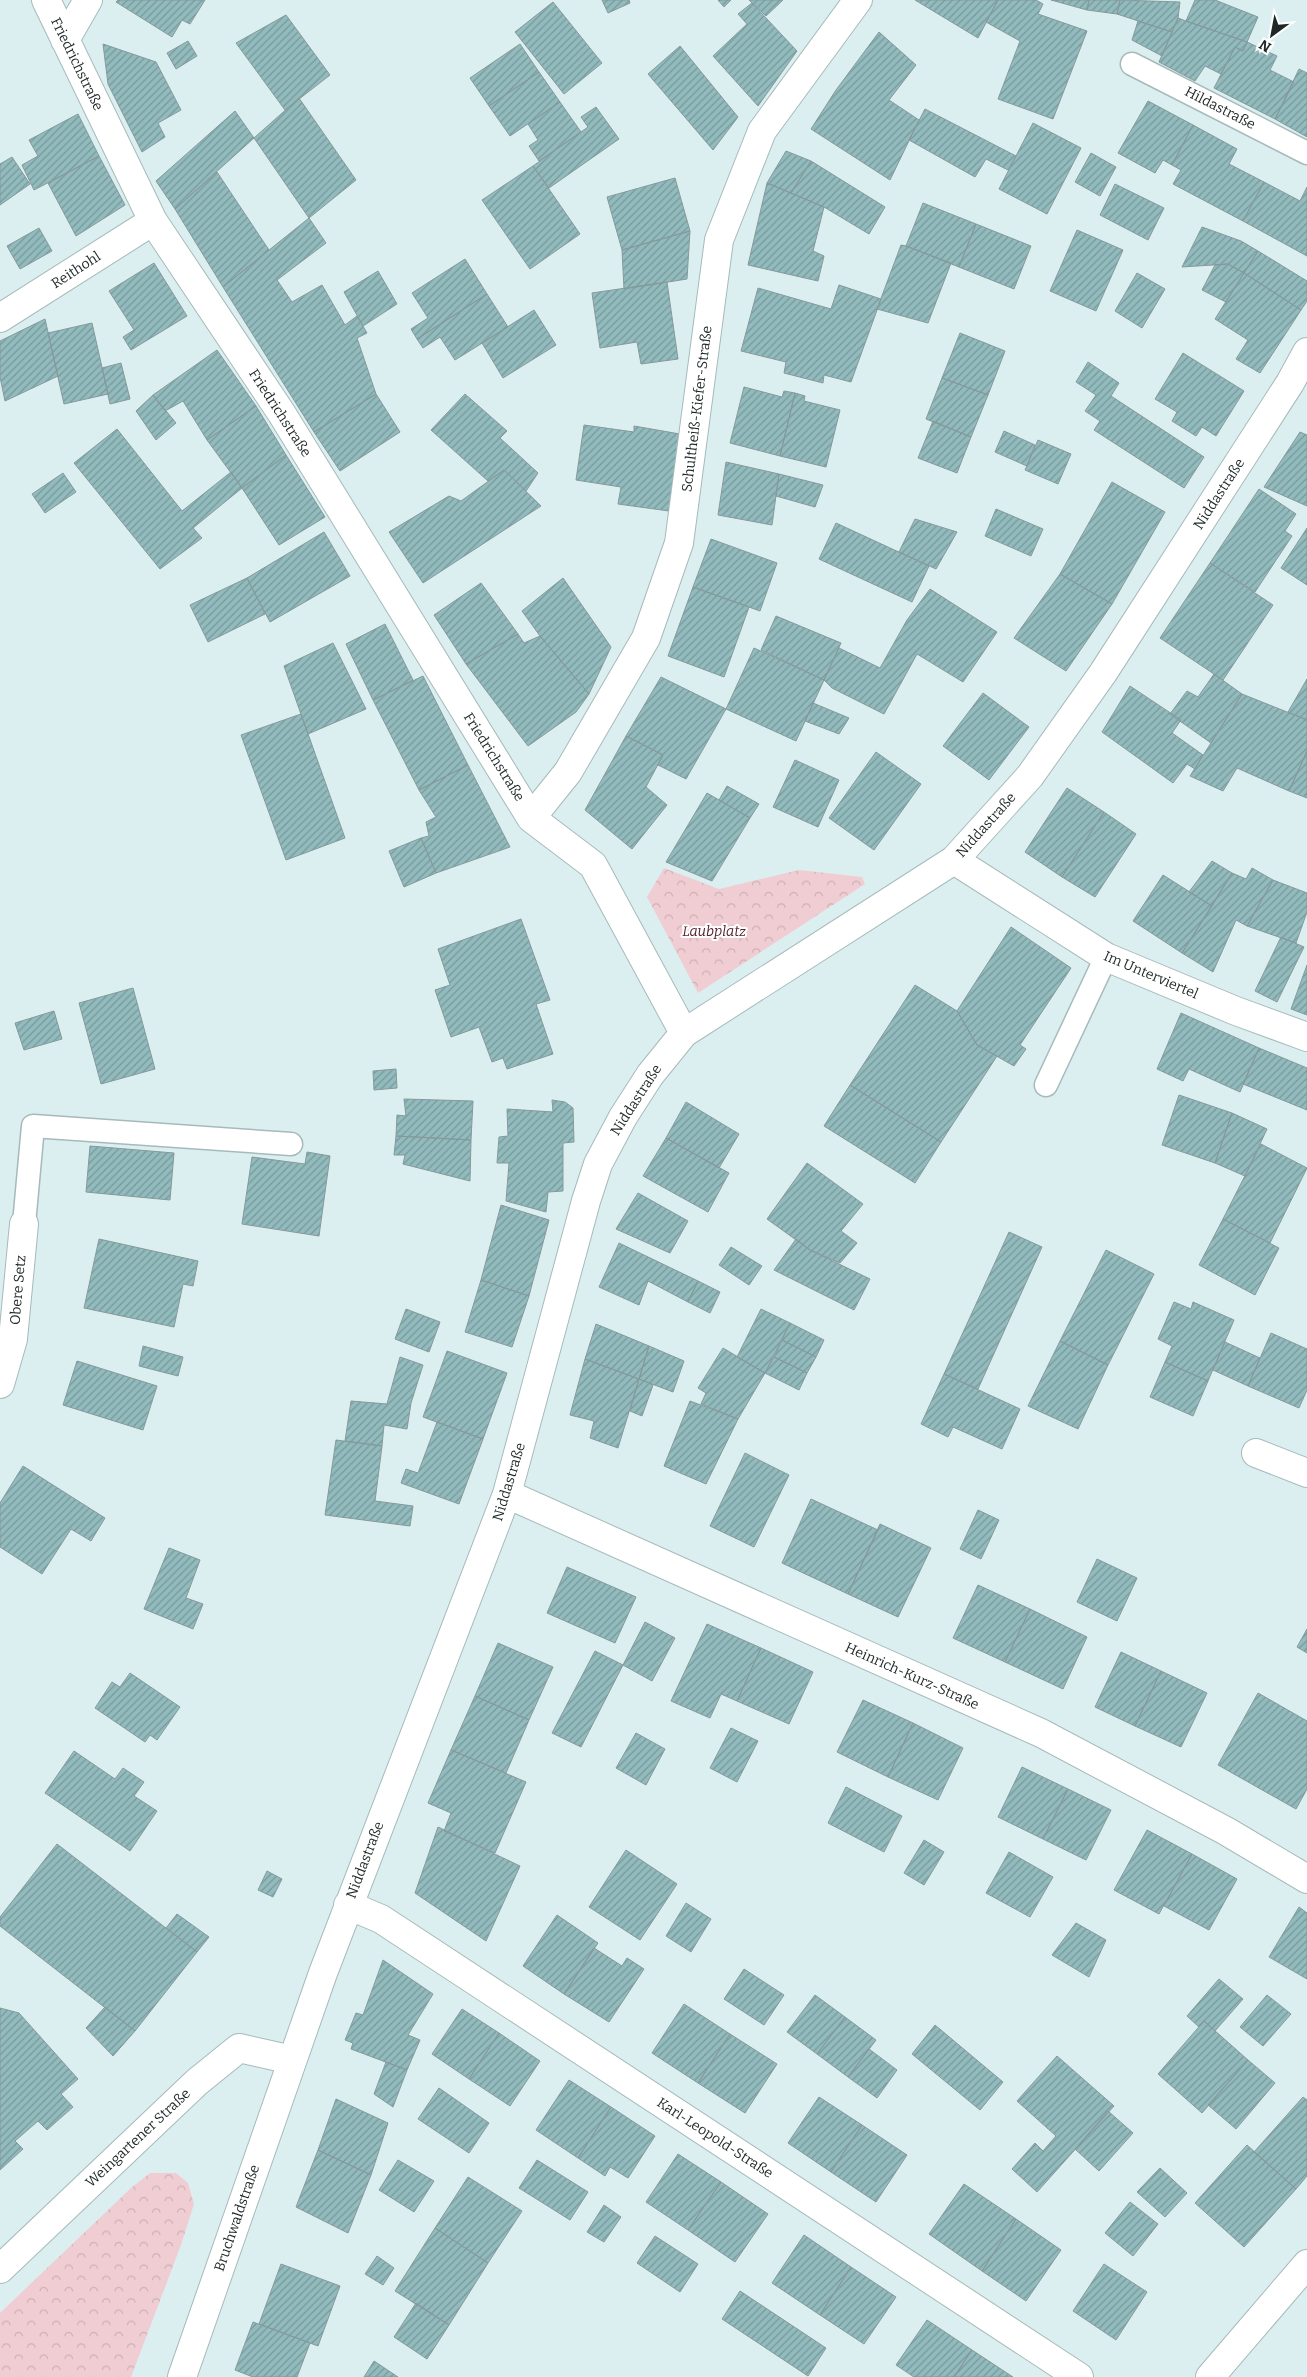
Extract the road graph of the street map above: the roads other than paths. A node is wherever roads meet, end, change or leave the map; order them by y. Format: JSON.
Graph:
{"nodes":[{"id":1,"x":46,"y":0,"type":"edge"},
{"id":2,"x":88,"y":0,"type":"edge"},
{"id":3,"x":858,"y":0,"type":"edge"},
{"id":4,"x":65,"y":40,"type":"junction"},
{"id":5,"x":1132,"y":64,"type":"dead end"},
{"id":6,"x":1307,"y":153,"type":"edge"},
{"id":7,"x":153,"y":221,"type":"junction"},
{"id":8,"x":0,"y":318,"type":"edge"},
{"id":9,"x":1307,"y":352,"type":"edge"},
{"id":10,"x":1299,"y":388,"type":"edge"},
{"id":11,"x":531,"y":818,"type":"junction"},
{"id":12,"x":954,"y":860,"type":"junction"},
{"id":13,"x":1106,"y":957,"type":"junction"},
{"id":14,"x":684,"y":1034,"type":"junction"},
{"id":15,"x":1307,"y":1037,"type":"edge"},
{"id":16,"x":1046,"y":1085,"type":"dead end"},
{"id":17,"x":291,"y":1144,"type":"dead end"},
{"id":18,"x":24,"y":1224,"type":"joint"},
{"id":19,"x":0,"y":1384,"type":"edge"},
{"id":20,"x":1256,"y":1453,"type":"dead end"},
{"id":21,"x":1307,"y":1473,"type":"edge"},
{"id":22,"x":507,"y":1494,"type":"junction"},
{"id":23,"x":1307,"y":1879,"type":"edge"},
{"id":24,"x":348,"y":1906,"type":"junction"},
{"id":25,"x":292,"y":2060,"type":"junction"},
{"id":26,"x":1307,"y":2264,"type":"edge"},
{"id":27,"x":0,"y":2269,"type":"edge"},
{"id":28,"x":182,"y":2377,"type":"edge"},
{"id":29,"x":1079,"y":2377,"type":"edge"},
{"id":30,"x":1210,"y":2377,"type":"edge"}],
"edges":[{"from":1,"to":4,"type":"street","name":"Friedrichstraße"},
{"from":2,"to":4,"type":"street"},
{"from":3,"to":11,"type":"street","name":"Schultheiß-Kiefer-Straße"},
{"from":4,"to":7,"type":"street","name":"Friedrichstraße"},
{"from":5,"to":6,"type":"lane","name":"Hildastraße"},
{"from":7,"to":8,"type":"street","name":"Reithohl"},
{"from":7,"to":11,"type":"street","name":"Friedrichstraße"},
{"from":9,"to":10,"type":"street","name":"Niddastraße"},
{"from":10,"to":12,"type":"street","name":"Niddastraße"},
{"from":11,"to":14,"type":"street"},
{"from":12,"to":13,"type":"street","name":"Im Unterviertel"},
{"from":12,"to":14,"type":"street","name":"Niddastraße"},
{"from":13,"to":15,"type":"street","name":"Im Unterviertel"},
{"from":13,"to":16,"type":"lane"},
{"from":14,"to":22,"type":"street","name":"Niddastraße"},
{"from":17,"to":18,"type":"lane"},
{"from":18,"to":19,"type":"street","name":"Obere Setz"},
{"from":20,"to":21,"type":"street"},
{"from":22,"to":23,"type":"street","name":"Heinrich-Kurz-Straße"},
{"from":22,"to":24,"type":"street","name":"Niddastraße"},
{"from":24,"to":25,"type":"street","name":"Niddastraße"},
{"from":24,"to":29,"type":"street","name":"Karl-Leopold-Straße"},
{"from":25,"to":27,"type":"street","name":"Weingartener Straße"},
{"from":25,"to":28,"type":"street","name":"Bruchwaldstraße"},
{"from":26,"to":30,"type":"street"}]}
